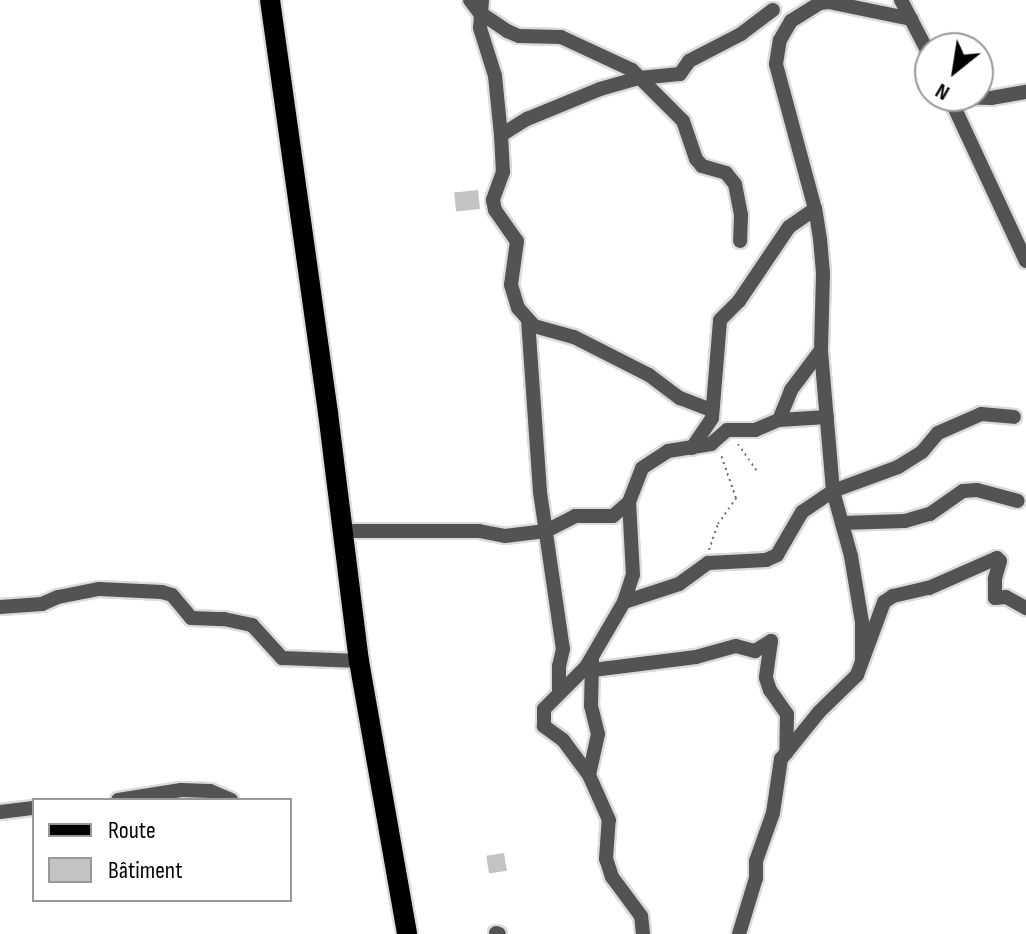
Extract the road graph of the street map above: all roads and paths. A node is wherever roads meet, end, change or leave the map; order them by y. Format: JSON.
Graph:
{"nodes":[{"id":1,"x":270,"y":0,"type":"edge"},
{"id":2,"x":901,"y":0,"type":"edge"},
{"id":3,"x":477,"y":4,"type":"edge"},
{"id":4,"x":773,"y":10,"type":"dead end"},
{"id":5,"x":911,"y":19,"type":"junction"},
{"id":6,"x":918,"y":32,"type":"edge"},
{"id":7,"x":639,"y":78,"type":"junction"},
{"id":8,"x":1026,"y":92,"type":"edge"},
{"id":9,"x":994,"y":97,"type":"edge"},
{"id":10,"x":957,"y":112,"type":"edge"},
{"id":11,"x":501,"y":135,"type":"junction"},
{"id":12,"x":815,"y":209,"type":"junction"},
{"id":13,"x":740,"y":241,"type":"dead end"},
{"id":14,"x":1026,"y":261,"type":"edge"},
{"id":15,"x":528,"y":320,"type":"junction"},
{"id":16,"x":821,"y":350,"type":"junction"},
{"id":17,"x":712,"y":410,"type":"junction"},
{"id":18,"x":827,"y":417,"type":"junction"},
{"id":19,"x":1014,"y":417,"type":"dead end"},
{"id":20,"x":779,"y":420,"type":"junction"},
{"id":21,"x":720,"y":439,"type":"junction"},
{"id":22,"x":692,"y":448,"type":"junction"},
{"id":23,"x":833,"y":491,"type":"junction"},
{"id":24,"x":1018,"y":501,"type":"dead end"},
{"id":25,"x":629,"y":502,"type":"junction"},
{"id":26,"x":842,"y":523,"type":"junction"},
{"id":27,"x":343,"y":531,"type":"junction"},
{"id":28,"x":546,"y":531,"type":"junction"},
{"id":29,"x":708,"y":563,"type":"junction"},
{"id":30,"x":624,"y":602,"type":"junction"},
{"id":31,"x":0,"y":607,"type":"edge"},
{"id":32,"x":1026,"y":608,"type":"edge"},
{"id":33,"x":862,"y":659,"type":"junction"},
{"id":34,"x":359,"y":661,"type":"junction"},
{"id":35,"x":592,"y":663,"type":"junction"},
{"id":36,"x":559,"y":692,"type":"junction"},
{"id":37,"x":786,"y":753,"type":"junction"},
{"id":38,"x":589,"y":775,"type":"junction"},
{"id":39,"x":131,"y":798,"type":"edge"},
{"id":40,"x":226,"y":798,"type":"edge"},
{"id":41,"x":32,"y":808,"type":"edge"},
{"id":42,"x":0,"y":812,"type":"edge"},
{"id":43,"x":407,"y":934,"type":"edge"},
{"id":44,"x":643,"y":934,"type":"edge"},
{"id":45,"x":739,"y":934,"type":"edge"}],
"edges":[{"from":1,"to":27,"type":"main road"},
{"from":2,"to":5,"type":"street"},
{"from":3,"to":7,"type":"street"},
{"from":3,"to":11,"type":"street"},
{"from":4,"to":7,"type":"street"},
{"from":5,"to":6,"type":"street"},
{"from":5,"to":12,"type":"street"},
{"from":7,"to":11,"type":"street"},
{"from":7,"to":13,"type":"street"},
{"from":8,"to":9,"type":"street"},
{"from":10,"to":14,"type":"street"},
{"from":11,"to":15,"type":"street"},
{"from":12,"to":16,"type":"street"},
{"from":12,"to":17,"type":"street"},
{"from":15,"to":17,"type":"street"},
{"from":15,"to":28,"type":"street"},
{"from":16,"to":18,"type":"street"},
{"from":16,"to":20,"type":"street"},
{"from":17,"to":22,"type":"street"},
{"from":18,"to":20,"type":"street"},
{"from":18,"to":23,"type":"street"},
{"from":19,"to":23,"type":"street"},
{"from":20,"to":21,"type":"street"},
{"from":21,"to":22,"type":"street"},
{"from":21,"to":29,"type":"path"},
{"from":22,"to":25,"type":"street"},
{"from":23,"to":26,"type":"street"},
{"from":23,"to":29,"type":"street"},
{"from":24,"to":26,"type":"street"},
{"from":25,"to":28,"type":"street"},
{"from":25,"to":30,"type":"street"},
{"from":26,"to":33,"type":"street"},
{"from":27,"to":28,"type":"street"},
{"from":27,"to":34,"type":"main road"},
{"from":28,"to":36,"type":"street"},
{"from":29,"to":30,"type":"street"},
{"from":30,"to":35,"type":"street"},
{"from":31,"to":34,"type":"street"},
{"from":32,"to":33,"type":"street"},
{"from":33,"to":37,"type":"street"},
{"from":34,"to":43,"type":"main road"},
{"from":35,"to":36,"type":"street"},
{"from":35,"to":37,"type":"street"},
{"from":35,"to":38,"type":"street"},
{"from":36,"to":38,"type":"street"},
{"from":37,"to":45,"type":"street"},
{"from":38,"to":44,"type":"street"},
{"from":39,"to":40,"type":"street"},
{"from":41,"to":42,"type":"street"}]}
